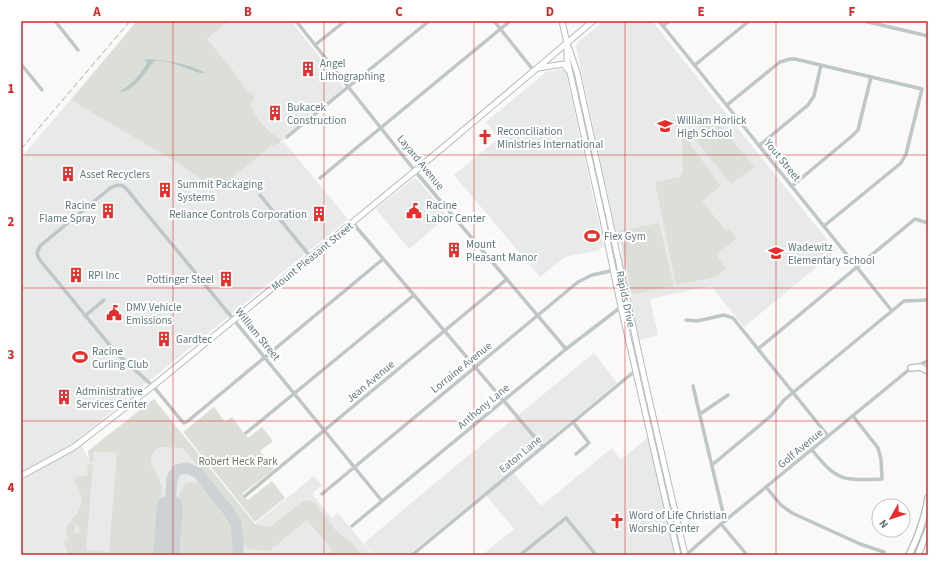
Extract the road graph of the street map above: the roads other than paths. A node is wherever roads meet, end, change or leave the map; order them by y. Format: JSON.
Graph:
{"nodes":[{"id":1,"x":55,"y":21,"type":"edge"},
{"id":2,"x":296,"y":21,"type":"edge"},
{"id":3,"x":345,"y":21,"type":"edge"},
{"id":4,"x":429,"y":21,"type":"edge"},
{"id":5,"x":494,"y":21,"type":"edge"},
{"id":6,"x":510,"y":21,"type":"edge"},
{"id":7,"x":562,"y":21,"type":"edge"},
{"id":8,"x":593,"y":21,"type":"edge"},
{"id":9,"x":659,"y":21,"type":"edge"},
{"id":10,"x":669,"y":21,"type":"edge"},
{"id":11,"x":749,"y":21,"type":"edge"},
{"id":12,"x":864,"y":21,"type":"edge"},
{"id":13,"x":663,"y":26,"type":"junction"},
{"id":14,"x":500,"y":29,"type":"junction"},
{"id":15,"x":928,"y":36,"type":"edge"},
{"id":16,"x":567,"y":43,"type":"junction"},
{"id":17,"x":315,"y":45,"type":"junction"},
{"id":18,"x":78,"y":50,"type":"dead end"},
{"id":19,"x":21,"y":64,"type":"edge"},
{"id":20,"x":695,"y":65,"type":"junction"},
{"id":21,"x":821,"y":65,"type":"junction"},
{"id":22,"x":535,"y":70,"type":"junction"},
{"id":23,"x":570,"y":73,"type":"junction"},
{"id":24,"x":871,"y":77,"type":"junction"},
{"id":25,"x":348,"y":88,"type":"junction"},
{"id":26,"x":42,"y":90,"type":"dead end"},
{"id":27,"x":727,"y":105,"type":"junction"},
{"id":28,"x":381,"y":128,"type":"junction"},
{"id":29,"x":287,"y":137,"type":"dead end"},
{"id":30,"x":760,"y":145,"type":"junction"},
{"id":31,"x":415,"y":171,"type":"junction"},
{"id":32,"x":320,"y":178,"type":"dead end"},
{"id":33,"x":792,"y":186,"type":"junction"},
{"id":34,"x":260,"y":195,"type":"dead end"},
{"id":35,"x":352,"y":222,"type":"junction"},
{"id":36,"x":928,"y":223,"type":"edge"},
{"id":37,"x":824,"y":226,"type":"junction"},
{"id":38,"x":310,"y":256,"type":"junction"},
{"id":39,"x":383,"y":259,"type":"junction"},
{"id":40,"x":857,"y":267,"type":"junction"},
{"id":41,"x":620,"y":269,"type":"junction"},
{"id":42,"x":613,"y":271,"type":"junction"},
{"id":43,"x":507,"y":279,"type":"junction"},
{"id":44,"x":414,"y":295,"type":"junction"},
{"id":45,"x":104,"y":300,"type":"dead end"},
{"id":46,"x":928,"y":300,"type":"edge"},
{"id":47,"x":628,"y":306,"type":"junction"},
{"id":48,"x":621,"y":307,"type":"junction"},
{"id":49,"x":892,"y":311,"type":"junction"},
{"id":50,"x":85,"y":316,"type":"junction"},
{"id":51,"x":538,"y":316,"type":"junction"},
{"id":52,"x":234,"y":320,"type":"junction"},
{"id":53,"x":686,"y":320,"type":"dead end"},
{"id":54,"x":444,"y":331,"type":"junction"},
{"id":55,"x":566,"y":349,"type":"junction"},
{"id":56,"x":758,"y":349,"type":"junction"},
{"id":57,"x":265,"y":358,"type":"junction"},
{"id":58,"x":928,"y":360,"type":"edge"},
{"id":59,"x":475,"y":367,"type":"junction"},
{"id":60,"x":911,"y":368,"type":"junction"},
{"id":61,"x":642,"y":369,"type":"junction"},
{"id":62,"x":635,"y":371,"type":"junction"},
{"id":63,"x":928,"y":371,"type":"edge"},
{"id":64,"x":153,"y":386,"type":"junction"},
{"id":65,"x":693,"y":386,"type":"dead end"},
{"id":66,"x":793,"y":392,"type":"junction"},
{"id":67,"x":294,"y":393,"type":"junction"},
{"id":68,"x":728,"y":395,"type":"dead end"},
{"id":69,"x":504,"y":401,"type":"junction"},
{"id":70,"x":700,"y":414,"type":"junction"},
{"id":71,"x":853,"y":416,"type":"junction"},
{"id":72,"x":572,"y":422,"type":"junction"},
{"id":73,"x":654,"y":422,"type":"junction"},
{"id":74,"x":648,"y":424,"type":"junction"},
{"id":75,"x":324,"y":430,"type":"junction"},
{"id":76,"x":246,"y":433,"type":"dead end"},
{"id":77,"x":828,"y":436,"type":"junction"},
{"id":78,"x":543,"y":447,"type":"junction"},
{"id":79,"x":812,"y":450,"type":"junction"},
{"id":80,"x":576,"y":454,"type":"dead end"},
{"id":81,"x":662,"y":457,"type":"junction"},
{"id":82,"x":656,"y":459,"type":"junction"},
{"id":83,"x":712,"y":465,"type":"junction"},
{"id":84,"x":355,"y":467,"type":"junction"},
{"id":85,"x":21,"y":476,"type":"edge"},
{"id":86,"x":766,"y":487,"type":"junction"},
{"id":87,"x":670,"y":490,"type":"junction"},
{"id":88,"x":664,"y":491,"type":"junction"},
{"id":89,"x":322,"y":494,"type":"dead end"},
{"id":90,"x":245,"y":496,"type":"dead end"},
{"id":91,"x":928,"y":498,"type":"edge"},
{"id":92,"x":382,"y":500,"type":"junction"},
{"id":93,"x":676,"y":515,"type":"junction"},
{"id":94,"x":669,"y":516,"type":"junction"},
{"id":95,"x":725,"y":521,"type":"junction"},
{"id":96,"x":721,"y":524,"type":"junction"},
{"id":97,"x":352,"y":526,"type":"dead end"},
{"id":98,"x":679,"y":528,"type":"junction"},
{"id":99,"x":928,"y":529,"type":"edge"},
{"id":100,"x":672,"y":530,"type":"junction"},
{"id":101,"x":884,"y":552,"type":"dead end"},
{"id":102,"x":412,"y":555,"type":"edge"},
{"id":103,"x":520,"y":555,"type":"edge"},
{"id":104,"x":596,"y":555,"type":"edge"},
{"id":105,"x":678,"y":555,"type":"edge"},
{"id":106,"x":686,"y":555,"type":"edge"},
{"id":107,"x":747,"y":555,"type":"edge"},
{"id":108,"x":909,"y":555,"type":"edge"},
{"id":109,"x":918,"y":555,"type":"edge"}],
"edges":[{"from":1,"to":18,"type":"street"},
{"from":2,"to":17,"type":"street","name":"Layard Avenue"},
{"from":3,"to":17,"type":"street"},
{"from":4,"to":25,"type":"street"},
{"from":5,"to":14,"type":"street"},
{"from":6,"to":14,"type":"street"},
{"from":7,"to":16,"type":"street","name":"Rapids Drive"},
{"from":8,"to":16,"type":"street","name":"Mount Pleasant Street"},
{"from":9,"to":13,"type":"street","name":"Yout Street"},
{"from":10,"to":13,"type":"street"},
{"from":11,"to":20,"type":"street"},
{"from":12,"to":15,"type":"street"},
{"from":13,"to":20,"type":"street","name":"Yout Street"},
{"from":14,"to":22,"type":"street"},
{"from":14,"to":28,"type":"street"},
{"from":16,"to":22,"type":"street","name":"Mount Pleasant Street"},
{"from":16,"to":23,"type":"street","name":"Rapids Drive"},
{"from":16,"to":41,"type":"street","name":"Rapids Drive"},
{"from":17,"to":25,"type":"street","name":"Layard Avenue"},
{"from":19,"to":26,"type":"street"},
{"from":20,"to":27,"type":"street","name":"Yout Street"},
{"from":21,"to":24,"type":"street"},
{"from":21,"to":27,"type":"street"},
{"from":21,"to":30,"type":"street"},
{"from":22,"to":23,"type":"street"},
{"from":22,"to":31,"type":"street","name":"Mount Pleasant Street"},
{"from":23,"to":42,"type":"street","name":"Rapids Drive"},
{"from":24,"to":33,"type":"street"},
{"from":24,"to":37,"type":"street"},
{"from":25,"to":28,"type":"street","name":"Layard Avenue"},
{"from":25,"to":29,"type":"street"},
{"from":27,"to":30,"type":"street","name":"Yout Street"},
{"from":28,"to":31,"type":"street","name":"Layard Avenue"},
{"from":28,"to":32,"type":"street"},
{"from":30,"to":33,"type":"street","name":"Yout Street"},
{"from":31,"to":35,"type":"street","name":"Mount Pleasant Street"},
{"from":31,"to":43,"type":"street","name":"Layard Avenue"},
{"from":33,"to":37,"type":"street","name":"Yout Street"},
{"from":34,"to":38,"type":"street"},
{"from":35,"to":38,"type":"street","name":"Mount Pleasant Street"},
{"from":35,"to":39,"type":"street"},
{"from":36,"to":40,"type":"street"},
{"from":37,"to":40,"type":"street","name":"Yout Street"},
{"from":38,"to":52,"type":"street","name":"Mount Pleasant Street"},
{"from":39,"to":44,"type":"street"},
{"from":39,"to":57,"type":"street"},
{"from":40,"to":49,"type":"street","name":"Yout Street"},
{"from":40,"to":56,"type":"street"},
{"from":41,"to":42,"type":"street","name":"Lorraine Avenue"},
{"from":41,"to":47,"type":"street","name":"Rapids Drive"},
{"from":42,"to":48,"type":"street","name":"Rapids Drive"},
{"from":42,"to":51,"type":"street","name":"Lorraine Avenue"},
{"from":43,"to":51,"type":"street","name":"Layard Avenue"},
{"from":43,"to":54,"type":"street","name":"Jean Avenue"},
{"from":44,"to":54,"type":"street"},
{"from":44,"to":67,"type":"street"},
{"from":45,"to":50,"type":"street"},
{"from":46,"to":49,"type":"street"},
{"from":47,"to":48,"type":"street","name":"Anthony Lane"},
{"from":47,"to":61,"type":"street","name":"Rapids Drive"},
{"from":48,"to":55,"type":"street","name":"Anthony Lane"},
{"from":48,"to":62,"type":"street","name":"Rapids Drive"},
{"from":49,"to":66,"type":"street"},
{"from":50,"to":52,"type":"street","name":"William Street"},
{"from":50,"to":64,"type":"street"},
{"from":51,"to":55,"type":"street","name":"Layard Avenue"},
{"from":51,"to":59,"type":"street","name":"Lorraine Avenue"},
{"from":52,"to":57,"type":"street","name":"William Street"},
{"from":52,"to":64,"type":"street","name":"Mount Pleasant Street"},
{"from":53,"to":56,"type":"street"},
{"from":54,"to":59,"type":"street"},
{"from":54,"to":75,"type":"street","name":"Jean Avenue"},
{"from":55,"to":69,"type":"street","name":"Anthony Lane"},
{"from":56,"to":66,"type":"street"},
{"from":57,"to":64,"type":"street"},
{"from":57,"to":67,"type":"street","name":"William Street"},
{"from":58,"to":60,"type":"street","name":"Golf Avenue"},
{"from":59,"to":69,"type":"street"},
{"from":59,"to":84,"type":"street","name":"Lorraine Avenue"},
{"from":60,"to":63,"type":"main road"},
{"from":60,"to":71,"type":"street","name":"Golf Avenue"},
{"from":61,"to":62,"type":"street","name":"Eaton Lane"},
{"from":61,"to":73,"type":"street","name":"Rapids Drive"},
{"from":62,"to":72,"type":"street","name":"Eaton Lane"},
{"from":62,"to":74,"type":"street","name":"Rapids Drive"},
{"from":64,"to":85,"type":"street","name":"Mount Pleasant Street"},
{"from":65,"to":70,"type":"street"},
{"from":66,"to":77,"type":"street"},
{"from":66,"to":83,"type":"street"},
{"from":67,"to":75,"type":"street","name":"William Street"},
{"from":67,"to":76,"type":"street"},
{"from":68,"to":70,"type":"street"},
{"from":69,"to":78,"type":"street"},
{"from":69,"to":92,"type":"street","name":"Anthony Lane"},
{"from":70,"to":83,"type":"street"},
{"from":71,"to":77,"type":"street","name":"Golf Avenue"},
{"from":71,"to":79,"type":"street"},
{"from":72,"to":78,"type":"street","name":"Eaton Lane"},
{"from":72,"to":80,"type":"street"},
{"from":73,"to":74,"type":"street"},
{"from":73,"to":81,"type":"street","name":"Rapids Drive"},
{"from":74,"to":82,"type":"street","name":"Rapids Drive"},
{"from":75,"to":84,"type":"street","name":"William Street"},
{"from":75,"to":90,"type":"street","name":"Jean Avenue"},
{"from":77,"to":79,"type":"street","name":"Golf Avenue"},
{"from":78,"to":102,"type":"street","name":"Eaton Lane"},
{"from":79,"to":86,"type":"street","name":"Golf Avenue"},
{"from":81,"to":82,"type":"street"},
{"from":81,"to":87,"type":"street","name":"Rapids Drive"},
{"from":82,"to":88,"type":"street","name":"Rapids Drive"},
{"from":83,"to":95,"type":"street"},
{"from":84,"to":89,"type":"street","name":"Lorraine Avenue"},
{"from":84,"to":92,"type":"street","name":"William Street"},
{"from":86,"to":95,"type":"street","name":"Golf Avenue"},
{"from":86,"to":101,"type":"street"},
{"from":87,"to":88,"type":"street"},
{"from":87,"to":93,"type":"street","name":"Rapids Drive"},
{"from":88,"to":94,"type":"street","name":"Rapids Drive"},
{"from":91,"to":108,"type":"main road"},
{"from":92,"to":97,"type":"street","name":"Anthony Lane"},
{"from":93,"to":94,"type":"street"},
{"from":93,"to":98,"type":"street","name":"Rapids Drive"},
{"from":94,"to":100,"type":"street","name":"Rapids Drive"},
{"from":95,"to":96,"type":"street","name":"Golf Avenue"},
{"from":96,"to":106,"type":"street","name":"Golf Avenue"},
{"from":96,"to":107,"type":"street"},
{"from":98,"to":100,"type":"street"},
{"from":98,"to":106,"type":"street","name":"Rapids Drive"},
{"from":99,"to":109,"type":"main road"},
{"from":100,"to":105,"type":"street","name":"Rapids Drive"},
{"from":103,"to":104,"type":"street"}]}
